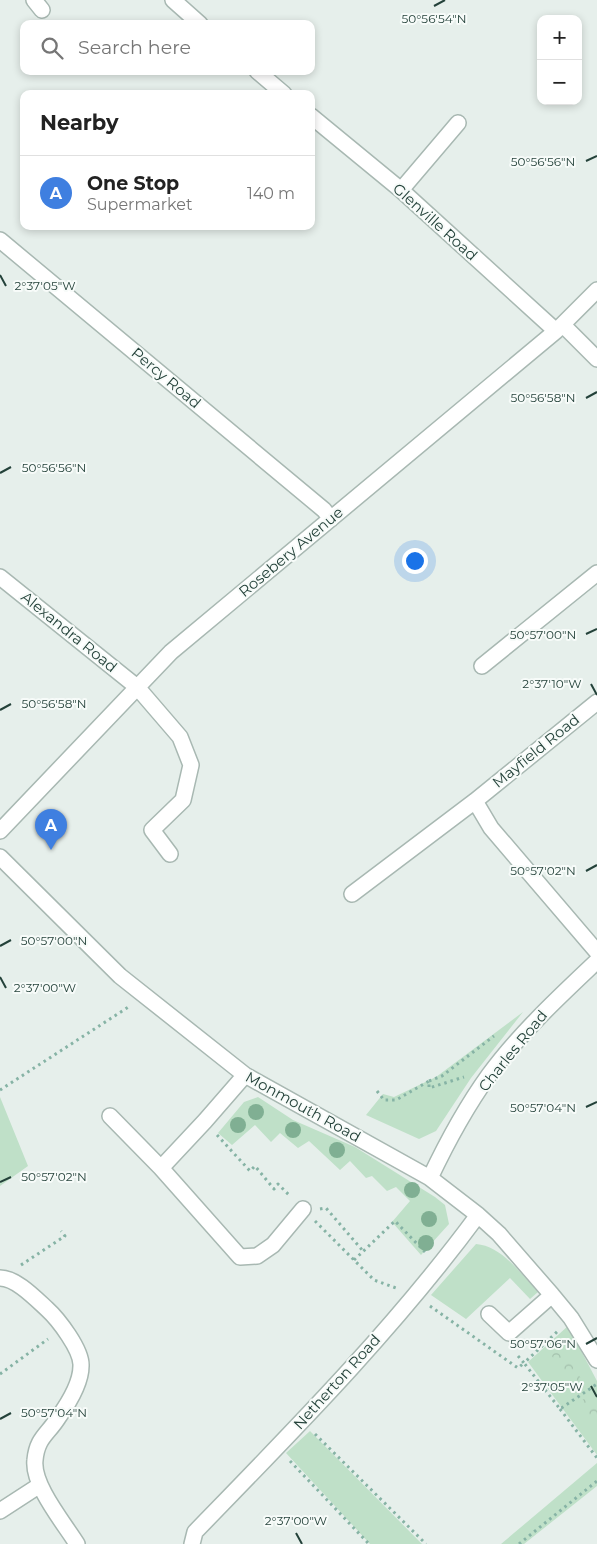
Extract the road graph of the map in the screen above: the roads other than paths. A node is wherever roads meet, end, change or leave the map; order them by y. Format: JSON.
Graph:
{"nodes":[{"id":1,"x":173,"y":0,"type":"edge"},
{"id":2,"x":196,"y":20,"type":"edge"},
{"id":3,"x":262,"y":75,"type":"edge"},
{"id":4,"x":279,"y":90,"type":"edge"},
{"id":5,"x":315,"y":119,"type":"edge"},
{"id":6,"x":458,"y":123,"type":"dead end"},
{"id":7,"x":401,"y":190,"type":"junction"},
{"id":8,"x":0,"y":240,"type":"edge"},
{"id":9,"x":597,"y":290,"type":"edge"},
{"id":10,"x":560,"y":328,"type":"junction"},
{"id":11,"x":597,"y":360,"type":"edge"},
{"id":12,"x":331,"y":519,"type":"junction"},
{"id":13,"x":597,"y":573,"type":"edge"},
{"id":14,"x":0,"y":577,"type":"edge"},
{"id":15,"x":482,"y":666,"type":"dead end"},
{"id":16,"x":137,"y":687,"type":"junction"},
{"id":17,"x":597,"y":702,"type":"edge"},
{"id":18,"x":475,"y":801,"type":"junction"},
{"id":19,"x":0,"y":831,"type":"edge"},
{"id":20,"x":170,"y":854,"type":"dead end"},
{"id":21,"x":0,"y":857,"type":"edge"},
{"id":22,"x":352,"y":894,"type":"dead end"},
{"id":23,"x":597,"y":952,"type":"edge"},
{"id":24,"x":597,"y":961,"type":"edge"},
{"id":25,"x":245,"y":1075,"type":"junction"},
{"id":26,"x":110,"y":1116,"type":"dead end"},
{"id":27,"x":160,"y":1168,"type":"junction"},
{"id":28,"x":430,"y":1178,"type":"junction"},
{"id":29,"x":310,"y":1210,"type":"road end"},
{"id":30,"x":478,"y":1215,"type":"junction"},
{"id":31,"x":1,"y":1278,"type":"edge"},
{"id":32,"x":552,"y":1295,"type":"junction"},
{"id":33,"x":489,"y":1314,"type":"dead end"},
{"id":34,"x":597,"y":1360,"type":"edge"},
{"id":35,"x":40,"y":1485,"type":"junction"},
{"id":36,"x":0,"y":1511,"type":"edge"},
{"id":37,"x":77,"y":1544,"type":"edge"},
{"id":38,"x":192,"y":1544,"type":"edge"}],
"edges":[{"from":1,"to":2,"type":"street"},
{"from":3,"to":4,"type":"street"},
{"from":5,"to":7,"type":"street","name":"Glenville Road"},
{"from":6,"to":7,"type":"street"},
{"from":7,"to":10,"type":"street","name":"Glenville Road"},
{"from":8,"to":12,"type":"street","name":"Percy Road"},
{"from":9,"to":10,"type":"street","name":"Rosebery Avenue"},
{"from":10,"to":11,"type":"street","name":"Glenville Road"},
{"from":10,"to":12,"type":"street","name":"Rosebery Avenue"},
{"from":12,"to":16,"type":"street","name":"Rosebery Avenue"},
{"from":13,"to":15,"type":"street"},
{"from":14,"to":16,"type":"street","name":"Alexandra Road"},
{"from":16,"to":19,"type":"street","name":"Rosebery Avenue"},
{"from":16,"to":20,"type":"street","name":"Alexandra Road"},
{"from":17,"to":18,"type":"street","name":"Mayfield Road"},
{"from":18,"to":22,"type":"street","name":"Mayfield Road"},
{"from":18,"to":23,"type":"street"},
{"from":21,"to":25,"type":"street","name":"Monmouth Road"},
{"from":24,"to":28,"type":"street","name":"Charles Road"},
{"from":25,"to":27,"type":"street"},
{"from":25,"to":28,"type":"street","name":"Monmouth Road"},
{"from":26,"to":27,"type":"street"},
{"from":27,"to":29,"type":"street"},
{"from":28,"to":30,"type":"street","name":"Monmouth Road"},
{"from":30,"to":32,"type":"street","name":"Monmouth Road"},
{"from":30,"to":38,"type":"street","name":"Netherton Road"},
{"from":31,"to":35,"type":"street"},
{"from":32,"to":33,"type":"street"},
{"from":32,"to":34,"type":"street","name":"Monmouth Road"},
{"from":35,"to":36,"type":"street"},
{"from":35,"to":37,"type":"street"}]}
